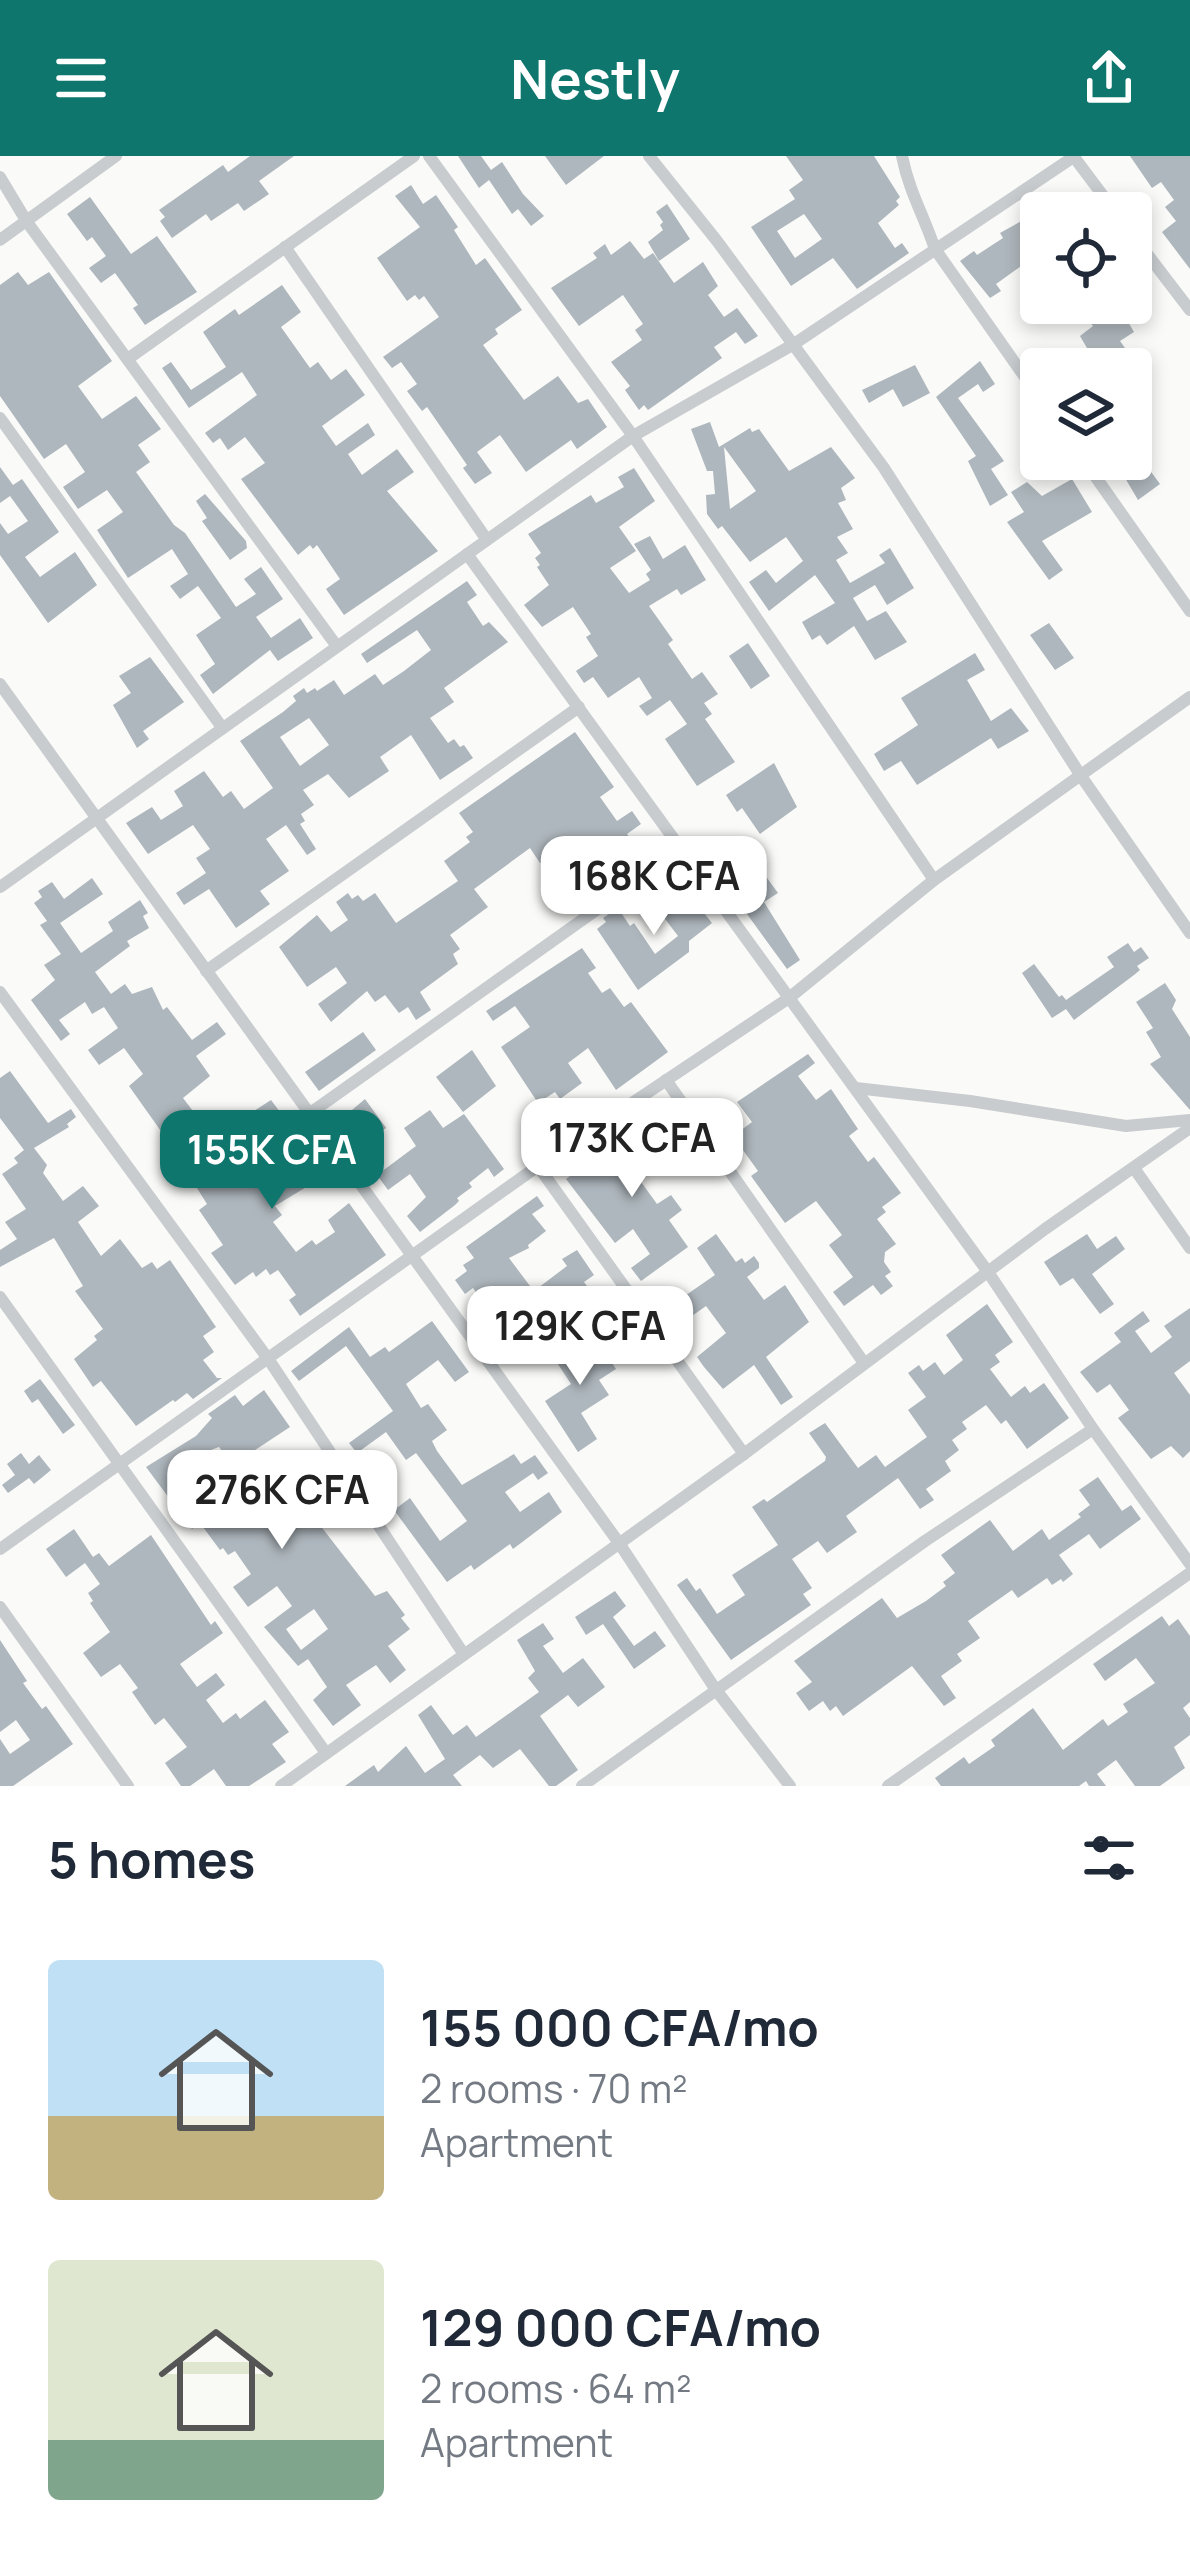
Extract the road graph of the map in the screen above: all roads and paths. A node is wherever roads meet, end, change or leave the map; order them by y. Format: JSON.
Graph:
{"nodes":[{"id":1,"x":116,"y":156,"type":"edge"},
{"id":2,"x":415,"y":156,"type":"edge"},
{"id":3,"x":429,"y":156,"type":"edge"},
{"id":4,"x":649,"y":156,"type":"edge"},
{"id":5,"x":902,"y":156,"type":"edge"},
{"id":6,"x":1075,"y":157,"type":"edge"},
{"id":7,"x":0,"y":177,"type":"edge"},
{"id":8,"x":1101,"y":192,"type":"edge"},
{"id":9,"x":27,"y":222,"type":"junction"},
{"id":10,"x":0,"y":240,"type":"edge"},
{"id":11,"x":285,"y":247,"type":"junction"},
{"id":12,"x":934,"y":249,"type":"junction"},
{"id":13,"x":1152,"y":260,"type":"edge"},
{"id":14,"x":1190,"y":310,"type":"edge"},
{"id":15,"x":794,"y":344,"type":"junction"},
{"id":16,"x":129,"y":358,"type":"junction"},
{"id":17,"x":1020,"y":370,"type":"edge"},
{"id":18,"x":0,"y":418,"type":"edge"},
{"id":19,"x":633,"y":436,"type":"junction"},
{"id":20,"x":1097,"y":480,"type":"edge"},
{"id":21,"x":488,"y":540,"type":"junction"},
{"id":22,"x":467,"y":554,"type":"junction"},
{"id":23,"x":1190,"y":611,"type":"edge"},
{"id":24,"x":336,"y":645,"type":"junction"},
{"id":25,"x":0,"y":684,"type":"edge"},
{"id":26,"x":1190,"y":697,"type":"edge"},
{"id":27,"x":579,"y":707,"type":"junction"},
{"id":28,"x":221,"y":726,"type":"junction"},
{"id":29,"x":1081,"y":776,"type":"junction"},
{"id":30,"x":93,"y":818,"type":"junction"},
{"id":31,"x":682,"y":849,"type":"junction"},
{"id":32,"x":934,"y":880,"type":"junction"},
{"id":33,"x":0,"y":886,"type":"edge"},
{"id":34,"x":1190,"y":933,"type":"edge"},
{"id":35,"x":206,"y":971,"type":"junction"},
{"id":36,"x":0,"y":992,"type":"edge"},
{"id":37,"x":789,"y":998,"type":"junction"},
{"id":38,"x":666,"y":1080,"type":"junction"},
{"id":39,"x":856,"y":1088,"type":"junction"},
{"id":40,"x":309,"y":1114,"type":"junction"},
{"id":41,"x":1190,"y":1124,"type":"edge"},
{"id":42,"x":538,"y":1166,"type":"junction"},
{"id":43,"x":1134,"y":1168,"type":"junction"},
{"id":44,"x":1190,"y":1248,"type":"edge"},
{"id":45,"x":412,"y":1258,"type":"junction"},
{"id":46,"x":988,"y":1272,"type":"junction"},
{"id":47,"x":0,"y":1297,"type":"edge"},
{"id":48,"x":269,"y":1360,"type":"junction"},
{"id":49,"x":864,"y":1363,"type":"junction"},
{"id":50,"x":1093,"y":1430,"type":"junction"},
{"id":51,"x":744,"y":1454,"type":"junction"},
{"id":52,"x":122,"y":1463,"type":"junction"},
{"id":53,"x":619,"y":1543,"type":"junction"},
{"id":54,"x":0,"y":1549,"type":"edge"},
{"id":55,"x":1190,"y":1569,"type":"edge"},
{"id":56,"x":0,"y":1607,"type":"edge"},
{"id":57,"x":463,"y":1653,"type":"junction"},
{"id":58,"x":716,"y":1690,"type":"junction"},
{"id":59,"x":326,"y":1753,"type":"junction"},
{"id":60,"x":128,"y":1786,"type":"edge"},
{"id":61,"x":281,"y":1786,"type":"edge"},
{"id":62,"x":582,"y":1786,"type":"edge"},
{"id":63,"x":790,"y":1786,"type":"edge"},
{"id":64,"x":888,"y":1786,"type":"edge"}],
"edges":[{"from":1,"to":9,"type":"street"},
{"from":2,"to":11,"type":"street"},
{"from":3,"to":19,"type":"street"},
{"from":4,"to":15,"type":"street"},
{"from":5,"to":12,"type":"street"},
{"from":6,"to":8,"type":"street"},
{"from":6,"to":12,"type":"street"},
{"from":7,"to":9,"type":"street"},
{"from":9,"to":10,"type":"street"},
{"from":9,"to":16,"type":"street"},
{"from":11,"to":16,"type":"street"},
{"from":11,"to":21,"type":"street"},
{"from":12,"to":15,"type":"street"},
{"from":12,"to":17,"type":"street"},
{"from":13,"to":14,"type":"street"},
{"from":15,"to":19,"type":"street"},
{"from":15,"to":29,"type":"street"},
{"from":16,"to":24,"type":"street"},
{"from":18,"to":28,"type":"street"},
{"from":19,"to":21,"type":"street"},
{"from":19,"to":32,"type":"street"},
{"from":20,"to":23,"type":"street"},
{"from":21,"to":22,"type":"street"},
{"from":22,"to":24,"type":"street"},
{"from":22,"to":27,"type":"street"},
{"from":24,"to":28,"type":"street"},
{"from":25,"to":30,"type":"street"},
{"from":26,"to":29,"type":"street"},
{"from":27,"to":31,"type":"street"},
{"from":27,"to":35,"type":"street"},
{"from":28,"to":30,"type":"street"},
{"from":29,"to":32,"type":"street"},
{"from":29,"to":34,"type":"street"},
{"from":30,"to":33,"type":"street"},
{"from":30,"to":35,"type":"street"},
{"from":31,"to":37,"type":"street"},
{"from":31,"to":40,"type":"street"},
{"from":32,"to":37,"type":"street"},
{"from":35,"to":40,"type":"street"},
{"from":36,"to":48,"type":"street"},
{"from":37,"to":38,"type":"street"},
{"from":37,"to":39,"type":"street"},
{"from":38,"to":42,"type":"street"},
{"from":38,"to":49,"type":"street"},
{"from":39,"to":41,"type":"street"},
{"from":39,"to":46,"type":"street"},
{"from":40,"to":45,"type":"street"},
{"from":41,"to":43,"type":"street"},
{"from":42,"to":45,"type":"street"},
{"from":42,"to":51,"type":"street"},
{"from":43,"to":44,"type":"street"},
{"from":43,"to":46,"type":"street"},
{"from":45,"to":48,"type":"street"},
{"from":45,"to":53,"type":"street"},
{"from":46,"to":49,"type":"street"},
{"from":46,"to":50,"type":"street"},
{"from":47,"to":52,"type":"street"},
{"from":48,"to":52,"type":"street"},
{"from":48,"to":57,"type":"street"},
{"from":49,"to":51,"type":"street"},
{"from":50,"to":55,"type":"street"},
{"from":50,"to":58,"type":"street"},
{"from":51,"to":53,"type":"street"},
{"from":52,"to":54,"type":"street"},
{"from":52,"to":59,"type":"street"},
{"from":53,"to":57,"type":"street"},
{"from":53,"to":58,"type":"street"},
{"from":55,"to":64,"type":"street"},
{"from":56,"to":60,"type":"street"},
{"from":57,"to":59,"type":"street"},
{"from":58,"to":62,"type":"street"},
{"from":58,"to":63,"type":"street"},
{"from":59,"to":61,"type":"street"}]}
